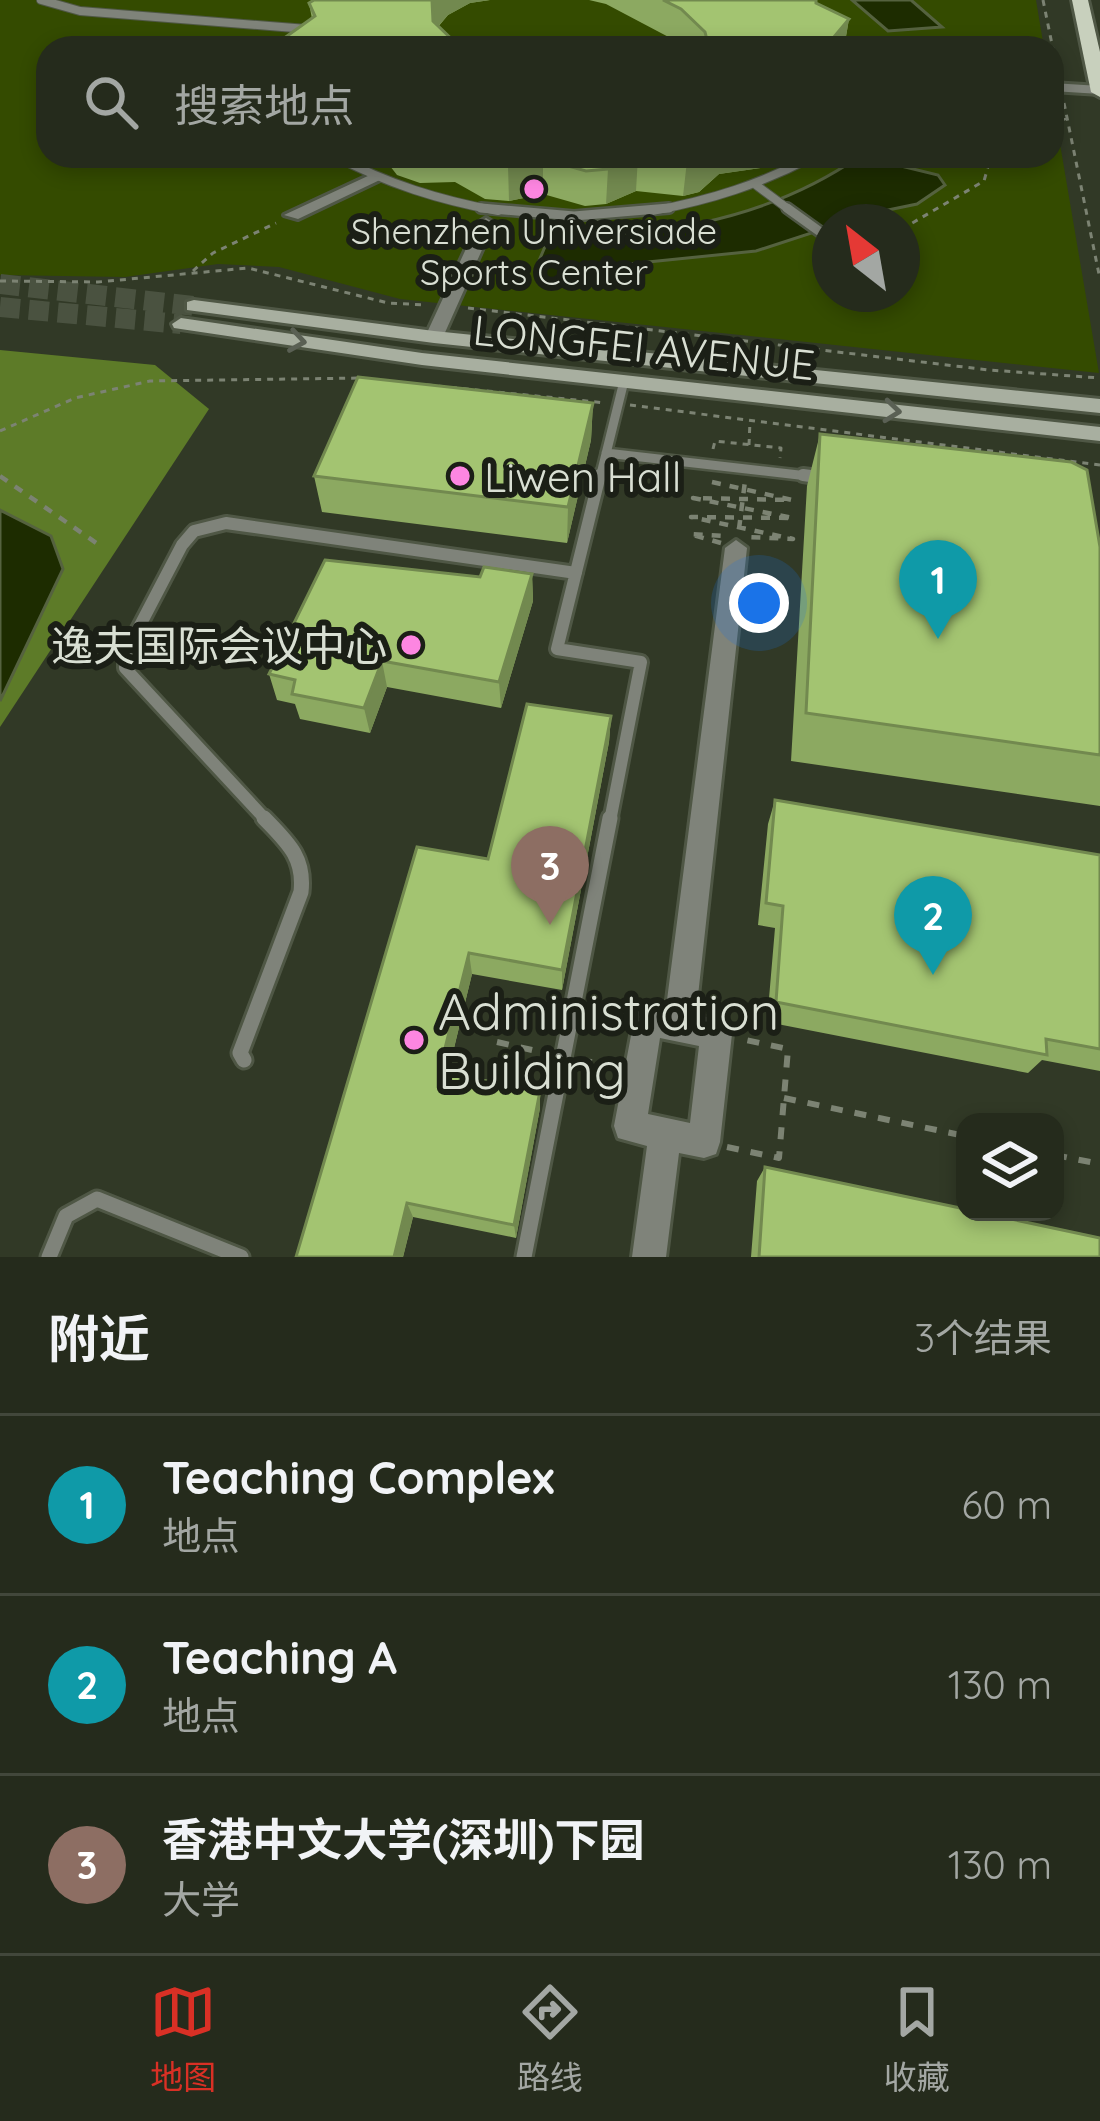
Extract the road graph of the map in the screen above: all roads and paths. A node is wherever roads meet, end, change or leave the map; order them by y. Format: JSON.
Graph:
{"nodes":[{"id":1,"x":41,"y":0,"type":"edge"},
{"id":2,"x":1043,"y":0,"type":"edge"},
{"id":3,"x":1079,"y":0,"type":"edge"},
{"id":4,"x":317,"y":20,"type":"edge"},
{"id":5,"x":307,"y":29,"type":"junction"},
{"id":6,"x":301,"y":36,"type":"edge"},
{"id":7,"x":1048,"y":36,"type":"edge"},
{"id":8,"x":1064,"y":88,"type":"edge"},
{"id":9,"x":1100,"y":91,"type":"edge"},
{"id":10,"x":1064,"y":108,"type":"edge"},
{"id":11,"x":1068,"y":118,"type":"junction"},
{"id":12,"x":1064,"y":119,"type":"edge"},
{"id":13,"x":357,"y":168,"type":"edge"},
{"id":14,"x":790,"y":168,"type":"edge"},
{"id":15,"x":988,"y":168,"type":"edge"},
{"id":16,"x":376,"y":178,"type":"junction"},
{"id":17,"x":756,"y":185,"type":"junction"},
{"id":18,"x":292,"y":215,"type":"joint"},
{"id":19,"x":920,"y":218,"type":"edge"},
{"id":20,"x":486,"y":224,"type":"dead end"},
{"id":21,"x":812,"y":226,"type":"edge"},
{"id":22,"x":190,"y":274,"type":"junction"},
{"id":23,"x":1100,"y":280,"type":"edge"},
{"id":24,"x":0,"y":281,"type":"edge"},
{"id":25,"x":194,"y":306,"type":"tunnel mouth"},
{"id":26,"x":447,"y":307,"type":"junction"},
{"id":27,"x":181,"y":324,"type":"tunnel mouth"},
{"id":28,"x":434,"y":337,"type":"junction"},
{"id":29,"x":1100,"y":378,"type":"edge"},
{"id":30,"x":374,"y":380,"type":"edge"},
{"id":31,"x":623,"y":381,"type":"junction"},
{"id":32,"x":418,"y":384,"type":"edge"},
{"id":33,"x":1100,"y":396,"type":"edge"},
{"id":34,"x":1051,"y":400,"type":"junction"},
{"id":35,"x":592,"y":401,"type":"edge"},
{"id":36,"x":637,"y":406,"type":"dead end"},
{"id":37,"x":1100,"y":406,"type":"edge"},
{"id":38,"x":750,"y":420,"type":"junction"},
{"id":39,"x":0,"y":431,"type":"edge"},
{"id":40,"x":1100,"y":438,"type":"edge"},
{"id":41,"x":749,"y":445,"type":"junction"},
{"id":42,"x":606,"y":453,"type":"junction"},
{"id":43,"x":711,"y":465,"type":"junction"},
{"id":44,"x":1100,"y":465,"type":"edge"},
{"id":45,"x":747,"y":469,"type":"junction"},
{"id":46,"x":779,"y":472,"type":"junction"},
{"id":47,"x":0,"y":476,"type":"edge"},
{"id":48,"x":848,"y":480,"type":"edge"},
{"id":49,"x":744,"y":489,"type":"junction"},
{"id":50,"x":743,"y":499,"type":"junction"},
{"id":51,"x":742,"y":507,"type":"junction"},
{"id":52,"x":741,"y":518,"type":"junction"},
{"id":53,"x":738,"y":537,"type":"junction"},
{"id":54,"x":102,"y":547,"type":"dead end"},
{"id":55,"x":576,"y":573,"type":"junction"},
{"id":56,"x":679,"y":1027,"type":"junction"},
{"id":57,"x":716,"y":1034,"type":"junction"},
{"id":58,"x":497,"y":1042,"type":"dead end"},
{"id":59,"x":566,"y":1058,"type":"junction"},
{"id":60,"x":244,"y":1060,"type":"dead end"},
{"id":61,"x":639,"y":1072,"type":"junction"},
{"id":62,"x":784,"y":1098,"type":"junction"},
{"id":63,"x":665,"y":1133,"type":"junction"},
{"id":64,"x":956,"y":1134,"type":"edge"},
{"id":65,"x":704,"y":1142,"type":"junction"},
{"id":66,"x":1064,"y":1157,"type":"edge"},
{"id":67,"x":1100,"y":1164,"type":"edge"},
{"id":68,"x":49,"y":1257,"type":"edge"},
{"id":69,"x":241,"y":1257,"type":"edge"},
{"id":70,"x":524,"y":1257,"type":"edge"},
{"id":71,"x":650,"y":1257,"type":"edge"}],
"edges":[{"from":1,"to":5,"type":"lane"},
{"from":2,"to":7,"type":"path"},
{"from":3,"to":9,"type":"main road"},
{"from":4,"to":5,"type":"lane"},
{"from":5,"to":6,"type":"lane"},
{"from":8,"to":9,"type":"street"},
{"from":10,"to":11,"type":"path"},
{"from":11,"to":12,"type":"path"},
{"from":11,"to":23,"type":"path"},
{"from":13,"to":16,"type":"lane"},
{"from":14,"to":17,"type":"lane"},
{"from":15,"to":19,"type":"path"},
{"from":16,"to":17,"type":"lane"},
{"from":16,"to":18,"type":"street"},
{"from":17,"to":21,"type":"lane"},
{"from":18,"to":22,"type":"path"},
{"from":20,"to":26,"type":"street"},
{"from":22,"to":24,"type":"path"},
{"from":22,"to":26,"type":"path"},
{"from":25,"to":28,"type":"main road","name":"LONGFEI AVENUE"},
{"from":26,"to":28,"type":"street"},
{"from":26,"to":29,"type":"path"},
{"from":27,"to":31,"type":"main road","name":"LONGFEI AVENUE","one_way":true},
{"from":28,"to":34,"type":"main road","name":"LONGFEI AVENUE"},
{"from":30,"to":39,"type":"path"},
{"from":31,"to":40,"type":"main road","name":"LONGFEI AVENUE","one_way":true},
{"from":31,"to":42,"type":"lane"},
{"from":32,"to":35,"type":"path"},
{"from":33,"to":34,"type":"main road"},
{"from":34,"to":37,"type":"main road","name":"LONGFEI AVENUE"},
{"from":36,"to":38,"type":"path"},
{"from":38,"to":41,"type":"path"},
{"from":38,"to":44,"type":"path"},
{"from":41,"to":43,"type":"path"},
{"from":41,"to":46,"type":"path"},
{"from":42,"to":43,"type":"lane"},
{"from":42,"to":55,"type":"lane"},
{"from":43,"to":45,"type":"lane"},
{"from":43,"to":49,"type":"path"},
{"from":45,"to":46,"type":"lane"},
{"from":45,"to":49,"type":"path"},
{"from":46,"to":48,"type":"lane"},
{"from":47,"to":54,"type":"path"},
{"from":49,"to":50,"type":"path"},
{"from":49,"to":50,"type":"path"},
{"from":50,"to":51,"type":"path"},
{"from":50,"to":51,"type":"path"},
{"from":51,"to":52,"type":"path"},
{"from":51,"to":52,"type":"path"},
{"from":52,"to":53,"type":"path"},
{"from":52,"to":53,"type":"path"},
{"from":53,"to":53,"type":"path"},
{"from":53,"to":53,"type":"path"},
{"from":53,"to":56,"type":"street"},
{"from":55,"to":59,"type":"lane"},
{"from":55,"to":60,"type":"lane"},
{"from":56,"to":57,"type":"street"},
{"from":56,"to":61,"type":"street"},
{"from":57,"to":62,"type":"path"},
{"from":57,"to":65,"type":"street"},
{"from":58,"to":59,"type":"path"},
{"from":59,"to":61,"type":"path"},
{"from":59,"to":70,"type":"lane"},
{"from":61,"to":63,"type":"street"},
{"from":62,"to":64,"type":"path"},
{"from":62,"to":65,"type":"path"},
{"from":63,"to":65,"type":"street"},
{"from":63,"to":71,"type":"street"},
{"from":66,"to":67,"type":"path"},
{"from":68,"to":69,"type":"lane"}]}
